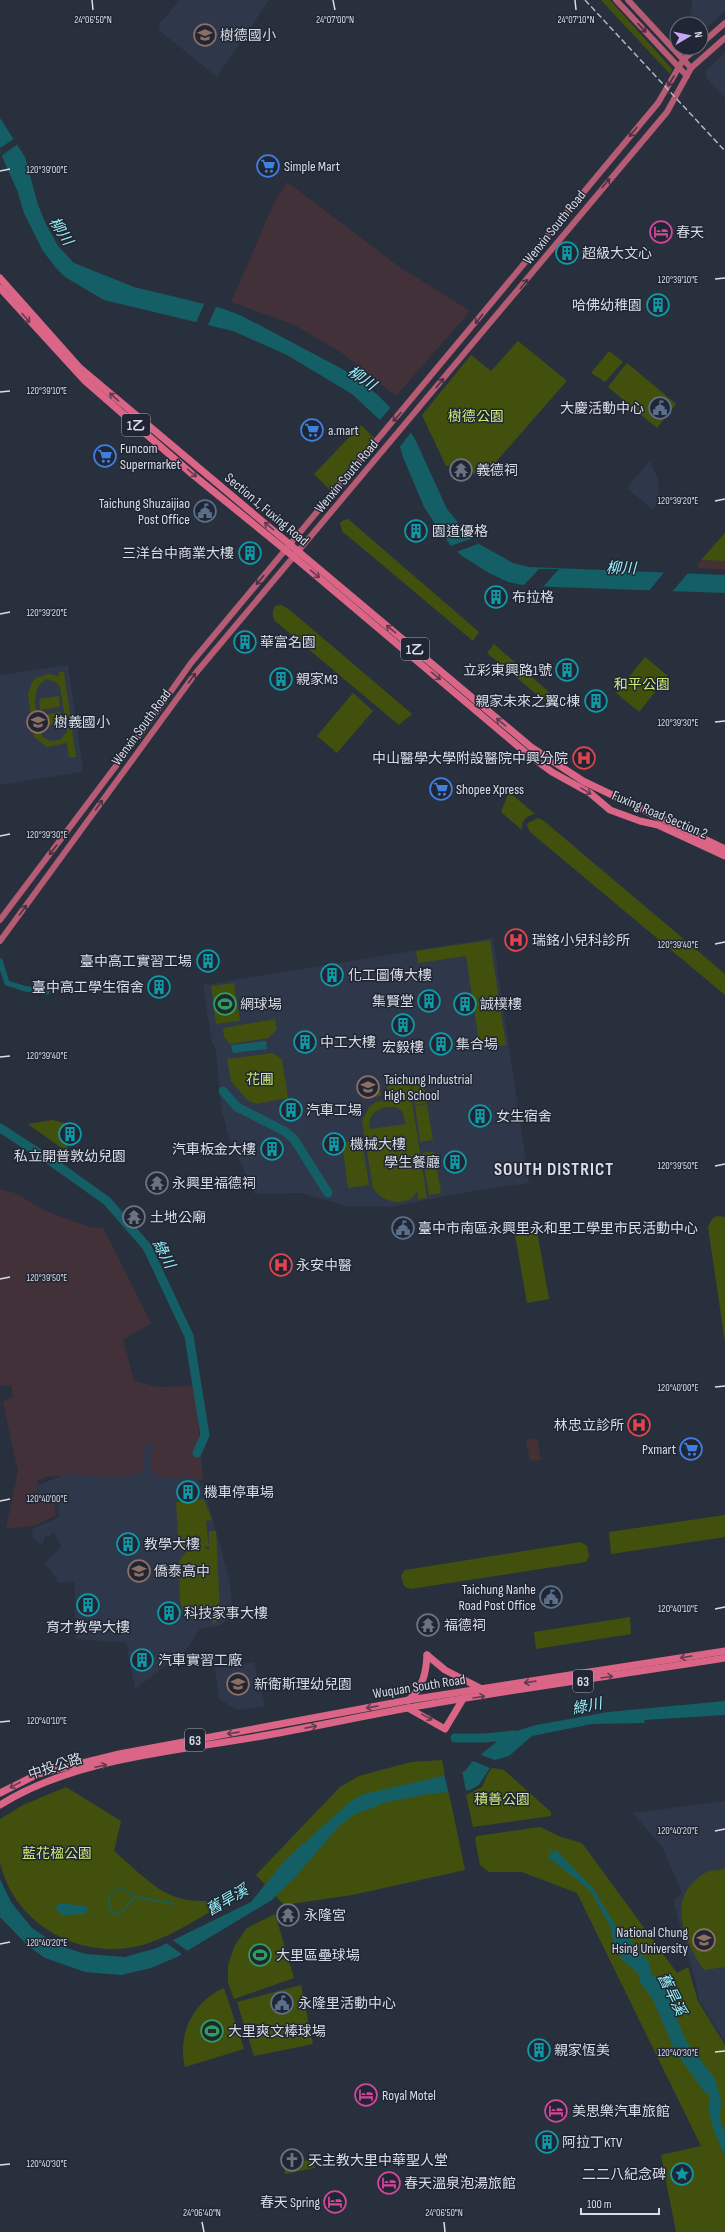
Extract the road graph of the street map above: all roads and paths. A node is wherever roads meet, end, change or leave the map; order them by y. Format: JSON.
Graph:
{"nodes":[{"id":1,"x":616,"y":0,"type":"edge"},
{"id":2,"x":628,"y":0,"type":"edge"},
{"id":3,"x":725,"y":23,"type":"edge"},
{"id":4,"x":709,"y":37,"type":"edge"},
{"id":5,"x":725,"y":38,"type":"edge"},
{"id":6,"x":688,"y":56,"type":"edge"},
{"id":7,"x":683,"y":60,"type":"junction"},
{"id":8,"x":679,"y":68,"type":"junction"},
{"id":9,"x":691,"y":68,"type":"junction"},
{"id":10,"x":687,"y":76,"type":"junction"},
{"id":11,"x":0,"y":278,"type":"edge"},
{"id":12,"x":0,"y":288,"type":"edge"},
{"id":13,"x":287,"y":547,"type":"junction"},
{"id":14,"x":296,"y":554,"type":"junction"},
{"id":15,"x":528,"y":750,"type":"junction"},
{"id":16,"x":725,"y":849,"type":"edge"},
{"id":17,"x":725,"y":856,"type":"edge"},
{"id":18,"x":0,"y":920,"type":"edge"},
{"id":19,"x":0,"y":941,"type":"edge"},
{"id":20,"x":725,"y":1651,"type":"edge"},
{"id":21,"x":725,"y":1658,"type":"edge"},
{"id":22,"x":483,"y":1689,"type":"junction"},
{"id":23,"x":463,"y":1699,"type":"junction"},
{"id":24,"x":408,"y":1704,"type":"junction"},
{"id":25,"x":120,"y":1757,"type":"junction"},
{"id":26,"x":0,"y":1793,"type":"edge"},
{"id":27,"x":0,"y":1805,"type":"edge"}],
"edges":[{"from":1,"to":8,"type":"main road","one_way":true},
{"from":2,"to":7,"type":"main road"},
{"from":3,"to":4,"type":"main road"},
{"from":5,"to":9,"type":"main road","name":"Wenxin South Road"},
{"from":6,"to":7,"type":"main road","name":"Wenxin South Road"},
{"from":7,"to":8,"type":"main road","name":"Wenxin South Road"},
{"from":7,"to":9,"type":"main road"},
{"from":8,"to":10,"type":"main road"},
{"from":8,"to":13,"type":"main road","name":"Wenxin South Road","one_way":true},
{"from":9,"to":10,"type":"main road","name":"Wenxin South Road"},
{"from":14,"to":10,"type":"main road","name":"Wenxin South Road","one_way":true},
{"from":13,"to":11,"type":"main road","name":"Section 1, Fuxing Road","number":"1乙","one_way":true},
{"from":12,"to":13,"type":"main road","name":"Section 1, Fuxing Road","number":"1乙","one_way":true},
{"from":13,"to":14,"type":"main road","name":"Section 1, Fuxing Road","number":"1乙"},
{"from":13,"to":18,"type":"main road","name":"Wenxin South Road","one_way":true},
{"from":14,"to":15,"type":"main road","name":"Section 1, Fuxing Road","number":"1乙"},
{"from":19,"to":14,"type":"main road","name":"Wenxin South Road","one_way":true},
{"from":15,"to":16,"type":"main road","name":"Fuxing Road Section 2","number":"1乙"},
{"from":15,"to":17,"type":"main road","name":"Fuxing Road Section 2","number":"1乙","one_way":true},
{"from":20,"to":22,"type":"main road","name":"Wuquan South Road","number":"63","one_way":true},
{"from":23,"to":21,"type":"main road","name":"Wuquan South Road","number":"63","one_way":true},
{"from":22,"to":24,"type":"main road","name":"Wuquan South Road","number":"63"},
{"from":22,"to":24,"type":"main road"},
{"from":23,"to":24,"type":"main road","name":"Wuquan South Road","number":"63"},
{"from":24,"to":23,"type":"main road","one_way":true},
{"from":24,"to":25,"type":"main road","name":"Wuquan South Road","number":"63"},
{"from":25,"to":26,"type":"main road","name":"中投公路","number":"63","one_way":true},
{"from":27,"to":25,"type":"main road","name":"中投公路","number":"63","one_way":true}]}
